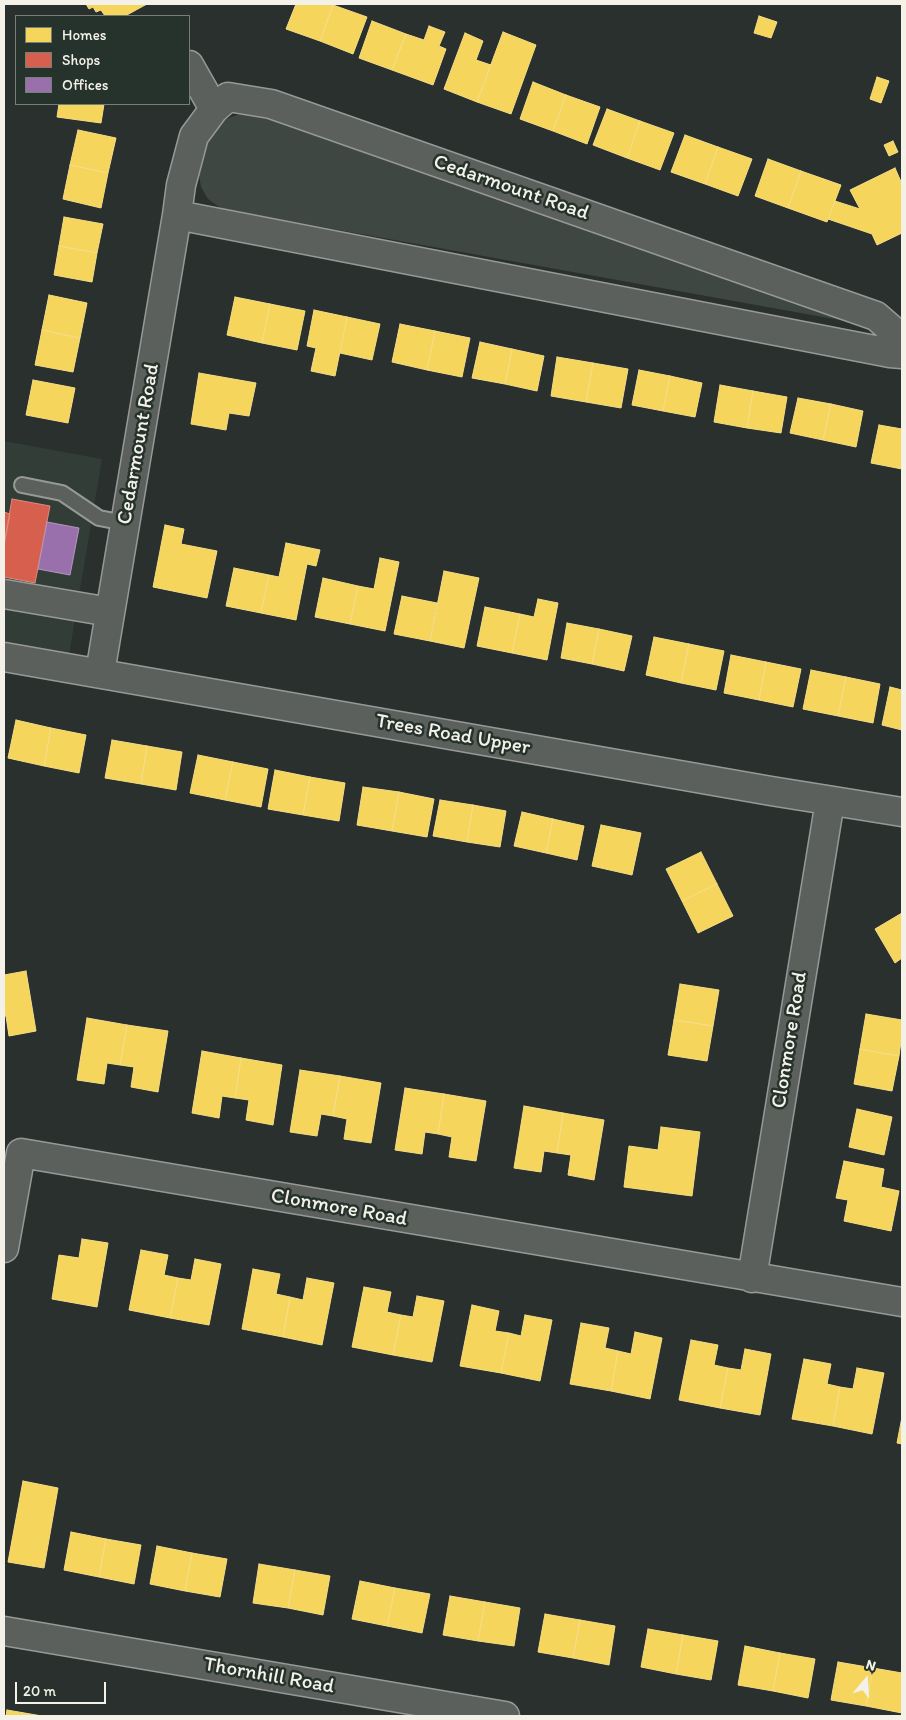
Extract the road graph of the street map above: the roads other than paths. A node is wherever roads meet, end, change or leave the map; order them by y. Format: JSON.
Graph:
{"nodes":[{"id":1,"x":190,"y":68,"type":"edge"},
{"id":2,"x":214,"y":109,"type":"junction"},
{"id":3,"x":177,"y":215,"type":"junction"},
{"id":4,"x":896,"y":353,"type":"edge"},
{"id":5,"x":22,"y":485,"type":"dead end"},
{"id":6,"x":125,"y":523,"type":"junction"},
{"id":7,"x":4,"y":594,"type":"edge"},
{"id":8,"x":110,"y":612,"type":"junction"},
{"id":9,"x":4,"y":657,"type":"edge"},
{"id":10,"x":100,"y":673,"type":"junction"},
{"id":11,"x":830,"y":801,"type":"junction"},
{"id":12,"x":902,"y":812,"type":"edge"},
{"id":13,"x":4,"y":1248,"type":"edge"},
{"id":14,"x":752,"y":1278,"type":"junction"},
{"id":15,"x":902,"y":1302,"type":"edge"},
{"id":16,"x":4,"y":1630,"type":"edge"},
{"id":17,"x":505,"y":1716,"type":"edge"}],
"edges":[{"from":1,"to":2,"type":"street"},
{"from":2,"to":3,"type":"street","name":"Cedarmount Road"},
{"from":2,"to":4,"type":"street","name":"Cedarmount Road"},
{"from":3,"to":4,"type":"street","name":"Cedarmount Road"},
{"from":3,"to":6,"type":"street","name":"Cedarmount Road"},
{"from":5,"to":6,"type":"lane"},
{"from":6,"to":8,"type":"street","name":"Cedarmount Road"},
{"from":7,"to":8,"type":"street"},
{"from":8,"to":10,"type":"street","name":"Cedarmount Road"},
{"from":9,"to":10,"type":"street","name":"Trees Road Upper"},
{"from":10,"to":11,"type":"street","name":"Trees Road Upper"},
{"from":11,"to":12,"type":"street","name":"Trees Road Upper"},
{"from":11,"to":14,"type":"street","name":"Clonmore Road"},
{"from":13,"to":14,"type":"street","name":"Clonmore Road"},
{"from":14,"to":15,"type":"street","name":"Clonmore Road"},
{"from":16,"to":17,"type":"street","name":"Thornhill Road"}]}
